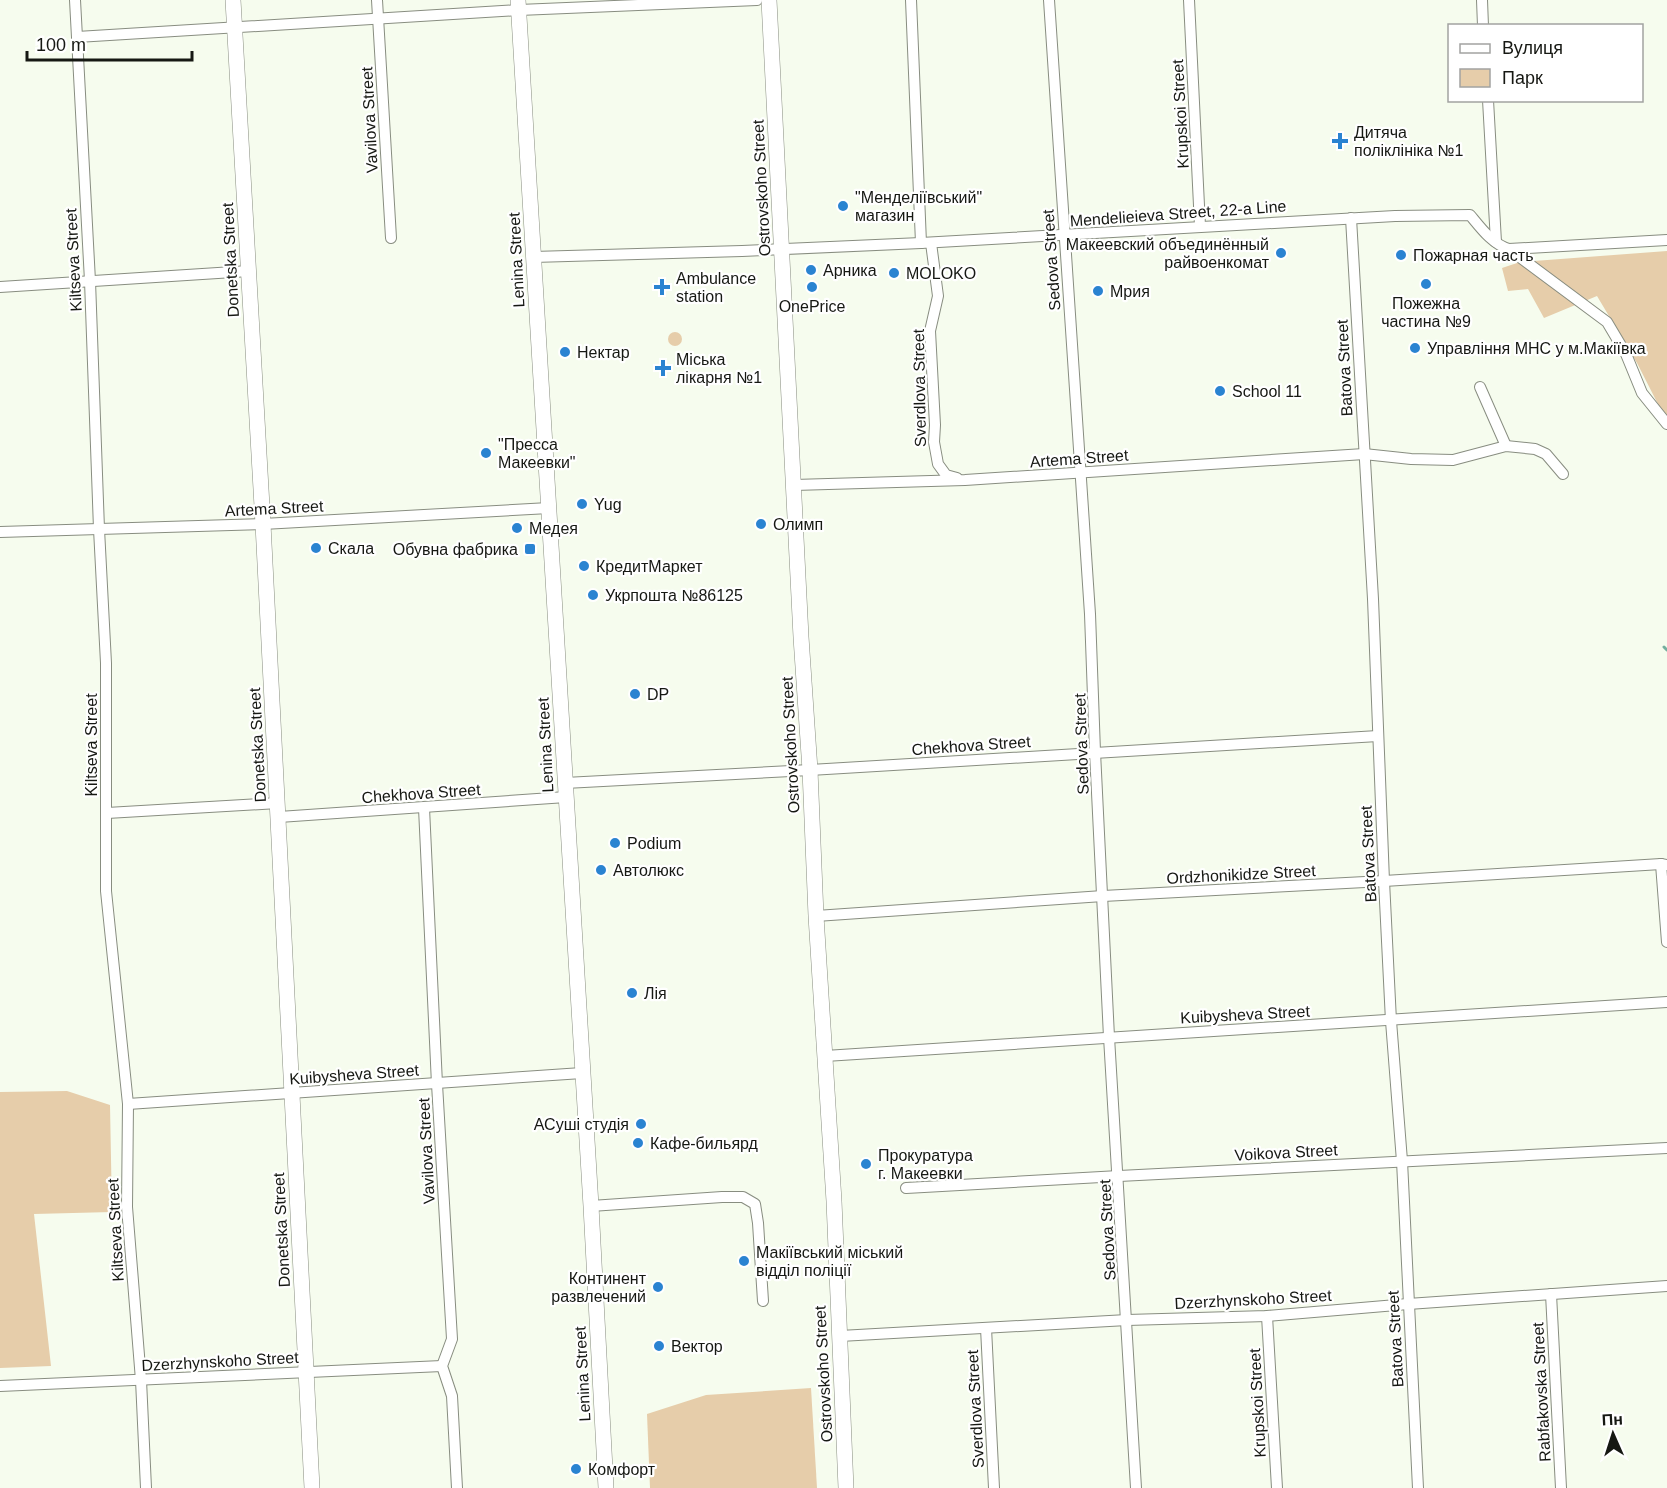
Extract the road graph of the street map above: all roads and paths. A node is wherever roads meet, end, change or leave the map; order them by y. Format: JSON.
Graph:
{"nodes":[{"id":1,"x":75,"y":0,"type":"edge"},
{"id":2,"x":232,"y":0,"type":"edge"},
{"id":3,"x":377,"y":0,"type":"edge"},
{"id":4,"x":757,"y":0,"type":"edge"},
{"id":5,"x":769,"y":0,"type":"edge"},
{"id":6,"x":911,"y":0,"type":"edge"},
{"id":7,"x":1049,"y":0,"type":"edge"},
{"id":8,"x":1189,"y":0,"type":"edge"},
{"id":9,"x":1482,"y":0,"type":"edge"},
{"id":10,"x":518,"y":5,"type":"edge"},
{"id":11,"x":378,"y":19,"type":"junction"},
{"id":12,"x":1484,"y":24,"type":"edge"},
{"id":13,"x":235,"y":28,"type":"junction"},
{"id":14,"x":77,"y":37,"type":"junction"},
{"id":15,"x":1488,"y":102,"type":"edge"},
{"id":16,"x":1351,"y":218,"type":"junction"},
{"id":17,"x":1200,"y":226,"type":"junction"},
{"id":18,"x":1065,"y":236,"type":"junction"},
{"id":19,"x":391,"y":238,"type":"dead end"},
{"id":20,"x":1667,"y":240,"type":"edge"},
{"id":21,"x":1496,"y":242,"type":"junction"},
{"id":22,"x":926,"y":243,"type":"junction"},
{"id":23,"x":782,"y":249,"type":"junction"},
{"id":24,"x":1509,"y":249,"type":"junction"},
{"id":25,"x":533,"y":257,"type":"junction"},
{"id":26,"x":249,"y":271,"type":"junction"},
{"id":27,"x":90,"y":281,"type":"junction"},
{"id":28,"x":0,"y":286,"type":"edge"},
{"id":29,"x":1480,"y":387,"type":"dead end"},
{"id":30,"x":1667,"y":424,"type":"edge"},
{"id":31,"x":1506,"y":446,"type":"junction"},
{"id":32,"x":1364,"y":454,"type":"junction"},
{"id":33,"x":1080,"y":472,"type":"junction"},
{"id":34,"x":1563,"y":474,"type":"dead end"},
{"id":35,"x":965,"y":480,"type":"junction"},
{"id":36,"x":794,"y":486,"type":"junction"},
{"id":37,"x":549,"y":508,"type":"junction"},
{"id":38,"x":263,"y":524,"type":"junction"},
{"id":39,"x":99,"y":529,"type":"junction"},
{"id":40,"x":0,"y":532,"type":"edge"},
{"id":41,"x":1378,"y":736,"type":"junction"},
{"id":42,"x":1095,"y":752,"type":"junction"},
{"id":43,"x":810,"y":771,"type":"junction"},
{"id":44,"x":566,"y":790,"type":"junction"},
{"id":45,"x":424,"y":808,"type":"junction"},
{"id":46,"x":279,"y":810,"type":"junction"},
{"id":47,"x":106,"y":813,"type":"junction"},
{"id":48,"x":1664,"y":864,"type":"edge"},
{"id":49,"x":1384,"y":881,"type":"junction"},
{"id":50,"x":1103,"y":896,"type":"junction"},
{"id":51,"x":816,"y":916,"type":"junction"},
{"id":52,"x":1667,"y":942,"type":"edge"},
{"id":53,"x":1667,"y":1002,"type":"edge"},
{"id":54,"x":1391,"y":1021,"type":"junction"},
{"id":55,"x":1109,"y":1037,"type":"junction"},
{"id":56,"x":825,"y":1056,"type":"junction"},
{"id":57,"x":582,"y":1073,"type":"junction"},
{"id":58,"x":437,"y":1084,"type":"junction"},
{"id":59,"x":291,"y":1094,"type":"junction"},
{"id":60,"x":128,"y":1104,"type":"junction"},
{"id":61,"x":1667,"y":1148,"type":"edge"},
{"id":62,"x":1402,"y":1161,"type":"junction"},
{"id":63,"x":1119,"y":1176,"type":"junction"},
{"id":64,"x":906,"y":1188,"type":"dead end"},
{"id":65,"x":591,"y":1206,"type":"junction"},
{"id":66,"x":1667,"y":1286,"type":"edge"},
{"id":67,"x":1551,"y":1294,"type":"junction"},
{"id":68,"x":763,"y":1302,"type":"dead end"},
{"id":69,"x":1408,"y":1304,"type":"junction"},
{"id":70,"x":1267,"y":1316,"type":"junction"},
{"id":71,"x":1127,"y":1320,"type":"junction"},
{"id":72,"x":986,"y":1328,"type":"junction"},
{"id":73,"x":840,"y":1336,"type":"junction"},
{"id":74,"x":442,"y":1366,"type":"junction"},
{"id":75,"x":306,"y":1371,"type":"junction"},
{"id":76,"x":141,"y":1380,"type":"junction"},
{"id":77,"x":0,"y":1386,"type":"edge"},
{"id":78,"x":146,"y":1488,"type":"edge"},
{"id":79,"x":312,"y":1488,"type":"edge"},
{"id":80,"x":457,"y":1488,"type":"edge"},
{"id":81,"x":606,"y":1488,"type":"edge"},
{"id":82,"x":846,"y":1488,"type":"edge"},
{"id":83,"x":994,"y":1488,"type":"edge"},
{"id":84,"x":1136,"y":1488,"type":"edge"},
{"id":85,"x":1277,"y":1488,"type":"edge"},
{"id":86,"x":1418,"y":1488,"type":"edge"},
{"id":87,"x":1561,"y":1488,"type":"edge"}],
"edges":[{"from":1,"to":14,"type":"street","name":"Kiltseva Street"},
{"from":2,"to":13,"type":"street","name":"Donetska Street"},
{"from":3,"to":11,"type":"street","name":"Vavilova Street"},
{"from":4,"to":10,"type":"street"},
{"from":5,"to":23,"type":"street","name":"Ostrovskoho Street"},
{"from":6,"to":22,"type":"street"},
{"from":7,"to":18,"type":"street","name":"Sedova Street"},
{"from":8,"to":17,"type":"street","name":"Krupskoi Street"},
{"from":9,"to":12,"type":"street"},
{"from":10,"to":11,"type":"street"},
{"from":10,"to":25,"type":"street","name":"Lenina Street"},
{"from":11,"to":13,"type":"street"},
{"from":11,"to":19,"type":"street","name":"Vavilova Street"},
{"from":13,"to":14,"type":"street"},
{"from":13,"to":26,"type":"street","name":"Donetska Street"},
{"from":14,"to":27,"type":"street","name":"Kiltseva Street"},
{"from":15,"to":21,"type":"street"},
{"from":16,"to":17,"type":"street","name":"Mendelieieva Street, 22-a Line"},
{"from":16,"to":21,"type":"street","name":"Mendelieieva Street, 22-a Line"},
{"from":16,"to":32,"type":"street","name":"Batova Street"},
{"from":17,"to":18,"type":"street","name":"Mendelieieva Street, 22-a Line"},
{"from":18,"to":22,"type":"street","name":"Mendelieieva Street, 22-a Line"},
{"from":18,"to":33,"type":"street","name":"Sedova Street"},
{"from":20,"to":24,"type":"street"},
{"from":21,"to":24,"type":"street","name":"Mendelieieva Street, 22-a Line"},
{"from":22,"to":23,"type":"street","name":"Mendelieieva Street, 22-a Line"},
{"from":22,"to":35,"type":"street","name":"Sverdlova Street"},
{"from":23,"to":25,"type":"street","name":"Mendelieieva Street, 22-a Line"},
{"from":23,"to":36,"type":"street","name":"Ostrovskoho Street"},
{"from":24,"to":30,"type":"street","name":"Mendelieieva Street, 22-a Line"},
{"from":25,"to":37,"type":"street","name":"Lenina Street"},
{"from":26,"to":27,"type":"street"},
{"from":26,"to":38,"type":"street","name":"Donetska Street"},
{"from":27,"to":28,"type":"street"},
{"from":27,"to":39,"type":"street","name":"Kiltseva Street"},
{"from":29,"to":31,"type":"street"},
{"from":31,"to":32,"type":"street","name":"Artema Street"},
{"from":31,"to":34,"type":"street"},
{"from":32,"to":33,"type":"street","name":"Artema Street"},
{"from":32,"to":41,"type":"street","name":"Batova Street"},
{"from":33,"to":35,"type":"street","name":"Artema Street"},
{"from":33,"to":42,"type":"street","name":"Sedova Street"},
{"from":35,"to":36,"type":"street","name":"Artema Street"},
{"from":36,"to":43,"type":"street","name":"Ostrovskoho Street"},
{"from":37,"to":38,"type":"street","name":"Artema Street"},
{"from":37,"to":44,"type":"street","name":"Lenina Street"},
{"from":38,"to":39,"type":"street","name":"Artema Street"},
{"from":38,"to":46,"type":"street","name":"Donetska Street"},
{"from":39,"to":40,"type":"street","name":"Artema Street"},
{"from":39,"to":47,"type":"street","name":"Kiltseva Street"},
{"from":41,"to":42,"type":"street","name":"Chekhova Street"},
{"from":41,"to":49,"type":"street","name":"Batova Street"},
{"from":42,"to":43,"type":"street","name":"Chekhova Street"},
{"from":42,"to":50,"type":"street","name":"Sedova Street"},
{"from":43,"to":44,"type":"street","name":"Chekhova Street"},
{"from":43,"to":51,"type":"street","name":"Ostrovskoho Street"},
{"from":44,"to":45,"type":"street","name":"Chekhova Street"},
{"from":44,"to":57,"type":"street","name":"Lenina Street"},
{"from":45,"to":46,"type":"street","name":"Chekhova Street"},
{"from":45,"to":58,"type":"street","name":"Vavilova Street"},
{"from":46,"to":47,"type":"street","name":"Chekhova Street"},
{"from":46,"to":59,"type":"street","name":"Donetska Street"},
{"from":47,"to":60,"type":"street","name":"Kiltseva Street"},
{"from":48,"to":49,"type":"street","name":"Ordzhonikidze Street"},
{"from":48,"to":52,"type":"street"},
{"from":49,"to":50,"type":"street","name":"Ordzhonikidze Street"},
{"from":49,"to":54,"type":"street","name":"Batova Street"},
{"from":50,"to":51,"type":"street","name":"Ordzhonikidze Street"},
{"from":50,"to":55,"type":"street","name":"Sedova Street"},
{"from":51,"to":56,"type":"street","name":"Ostrovskoho Street"},
{"from":53,"to":54,"type":"street","name":"Kuibysheva Street"},
{"from":54,"to":55,"type":"street","name":"Kuibysheva Street"},
{"from":54,"to":62,"type":"street","name":"Batova Street"},
{"from":55,"to":56,"type":"street","name":"Kuibysheva Street"},
{"from":55,"to":63,"type":"street","name":"Sedova Street"},
{"from":56,"to":73,"type":"street","name":"Ostrovskoho Street"},
{"from":57,"to":58,"type":"street","name":"Kuibysheva Street"},
{"from":57,"to":65,"type":"street","name":"Lenina Street"},
{"from":58,"to":59,"type":"street","name":"Kuibysheva Street"},
{"from":58,"to":74,"type":"street","name":"Vavilova Street"},
{"from":59,"to":60,"type":"street","name":"Kuibysheva Street"},
{"from":59,"to":75,"type":"street","name":"Donetska Street"},
{"from":60,"to":76,"type":"street","name":"Kiltseva Street"},
{"from":61,"to":62,"type":"street","name":"Voikova Street"},
{"from":62,"to":63,"type":"street","name":"Voikova Street"},
{"from":62,"to":69,"type":"street","name":"Batova Street"},
{"from":63,"to":64,"type":"street","name":"Voikova Street"},
{"from":63,"to":71,"type":"street","name":"Sedova Street"},
{"from":65,"to":68,"type":"street"},
{"from":65,"to":81,"type":"street","name":"Lenina Street"},
{"from":66,"to":67,"type":"street","name":"Dzerzhynskoho Street"},
{"from":67,"to":69,"type":"street","name":"Dzerzhynskoho Street"},
{"from":67,"to":87,"type":"street","name":"Rabfakovska Street"},
{"from":69,"to":70,"type":"street","name":"Dzerzhynskoho Street"},
{"from":69,"to":86,"type":"street","name":"Batova Street"},
{"from":70,"to":71,"type":"street","name":"Dzerzhynskoho Street"},
{"from":70,"to":85,"type":"street","name":"Krupskoi Street"},
{"from":71,"to":72,"type":"street","name":"Dzerzhynskoho Street"},
{"from":71,"to":84,"type":"street","name":"Sedova Street"},
{"from":72,"to":73,"type":"street","name":"Dzerzhynskoho Street"},
{"from":72,"to":83,"type":"street","name":"Sverdlova Street"},
{"from":73,"to":82,"type":"street","name":"Ostrovskoho Street"},
{"from":74,"to":75,"type":"street","name":"Dzerzhynskoho Street"},
{"from":74,"to":80,"type":"street"},
{"from":75,"to":76,"type":"street","name":"Dzerzhynskoho Street"},
{"from":75,"to":79,"type":"street","name":"Donetska Street"},
{"from":76,"to":77,"type":"street","name":"Dzerzhynskoho Street"},
{"from":76,"to":78,"type":"street","name":"Kiltseva Street"}]}
